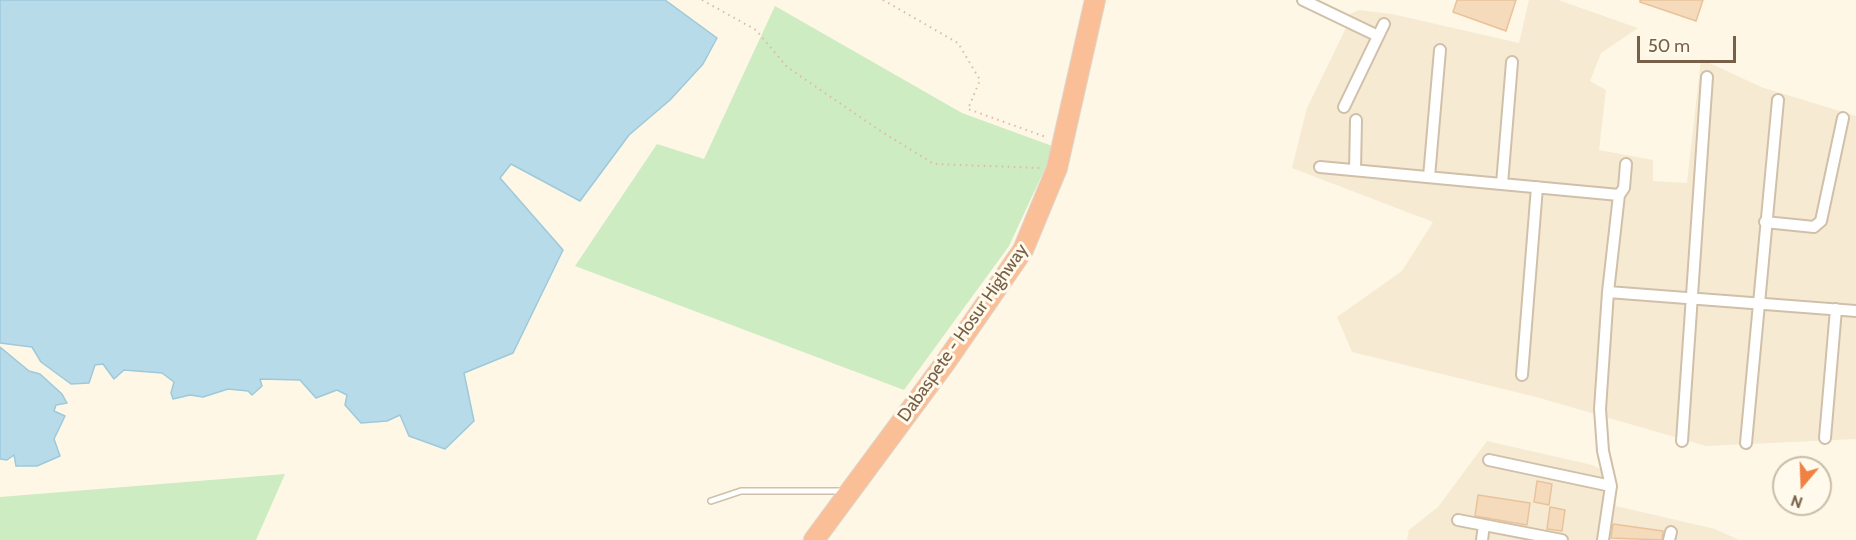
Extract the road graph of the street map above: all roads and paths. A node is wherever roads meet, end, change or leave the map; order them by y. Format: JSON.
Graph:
{"nodes":[{"id":1,"x":702,"y":0,"type":"edge"},
{"id":2,"x":883,"y":0,"type":"edge"},
{"id":3,"x":1095,"y":0,"type":"edge"},
{"id":4,"x":1303,"y":0,"type":"edge"},
{"id":5,"x":1383,"y":24,"type":"dead end"},
{"id":6,"x":1378,"y":36,"type":"junction"},
{"id":7,"x":1440,"y":50,"type":"dead end"},
{"id":8,"x":1512,"y":62,"type":"dead end"},
{"id":9,"x":1707,"y":77,"type":"dead end"},
{"id":10,"x":1778,"y":100,"type":"dead end"},
{"id":11,"x":1344,"y":107,"type":"dead end"},
{"id":12,"x":1843,"y":118,"type":"dead end"},
{"id":13,"x":1356,"y":120,"type":"dead end"},
{"id":14,"x":1064,"y":141,"type":"junction"},
{"id":15,"x":1626,"y":164,"type":"dead end"},
{"id":16,"x":1320,"y":167,"type":"dead end"},
{"id":17,"x":1057,"y":168,"type":"junction"},
{"id":18,"x":1354,"y":170,"type":"junction"},
{"id":19,"x":1429,"y":177,"type":"junction"},
{"id":20,"x":1502,"y":184,"type":"junction"},
{"id":21,"x":1538,"y":187,"type":"junction"},
{"id":22,"x":1619,"y":195,"type":"junction"},
{"id":23,"x":1765,"y":222,"type":"junction"},
{"id":24,"x":1608,"y":292,"type":"junction"},
{"id":25,"x":1690,"y":297,"type":"junction"},
{"id":26,"x":1757,"y":303,"type":"junction"},
{"id":27,"x":1836,"y":309,"type":"junction"},
{"id":28,"x":1856,"y":311,"type":"edge"},
{"id":29,"x":1522,"y":375,"type":"dead end"},
{"id":30,"x":1825,"y":438,"type":"dead end"},
{"id":31,"x":1682,"y":441,"type":"dead end"},
{"id":32,"x":1746,"y":443,"type":"dead end"},
{"id":33,"x":1489,"y":460,"type":"dead end"},
{"id":34,"x":1611,"y":486,"type":"junction"},
{"id":35,"x":850,"y":492,"type":"junction"},
{"id":36,"x":711,"y":501,"type":"dead end"},
{"id":37,"x":1458,"y":520,"type":"dead end"},
{"id":38,"x":1484,"y":525,"type":"junction"},
{"id":39,"x":814,"y":540,"type":"edge"},
{"id":40,"x":1482,"y":540,"type":"edge"},
{"id":41,"x":1562,"y":540,"type":"edge"},
{"id":42,"x":1603,"y":540,"type":"edge"}],
"edges":[{"from":1,"to":17,"type":"path"},
{"from":2,"to":14,"type":"path"},
{"from":3,"to":14,"type":"highway","name":"Dabaspete - Hosur Highway"},
{"from":4,"to":6,"type":"street"},
{"from":5,"to":6,"type":"street"},
{"from":6,"to":11,"type":"street"},
{"from":7,"to":19,"type":"street"},
{"from":8,"to":20,"type":"street"},
{"from":9,"to":25,"type":"street"},
{"from":10,"to":23,"type":"street"},
{"from":12,"to":23,"type":"street"},
{"from":13,"to":18,"type":"street"},
{"from":14,"to":17,"type":"highway","name":"Dabaspete - Hosur Highway"},
{"from":15,"to":22,"type":"street"},
{"from":16,"to":18,"type":"street"},
{"from":17,"to":35,"type":"highway","name":"Dabaspete - Hosur Highway"},
{"from":18,"to":19,"type":"street"},
{"from":19,"to":20,"type":"street"},
{"from":20,"to":21,"type":"street"},
{"from":21,"to":22,"type":"street"},
{"from":21,"to":29,"type":"street"},
{"from":22,"to":24,"type":"street"},
{"from":23,"to":26,"type":"street"},
{"from":24,"to":25,"type":"street"},
{"from":24,"to":34,"type":"street"},
{"from":25,"to":26,"type":"street"},
{"from":25,"to":31,"type":"street"},
{"from":26,"to":27,"type":"street"},
{"from":26,"to":32,"type":"street"},
{"from":27,"to":28,"type":"street"},
{"from":27,"to":30,"type":"street"},
{"from":33,"to":34,"type":"street"},
{"from":34,"to":42,"type":"street"},
{"from":35,"to":36,"type":"lane"},
{"from":35,"to":39,"type":"highway","name":"Dabaspete - Hosur Highway"},
{"from":37,"to":38,"type":"street"},
{"from":38,"to":40,"type":"street"},
{"from":38,"to":41,"type":"street"}]}
